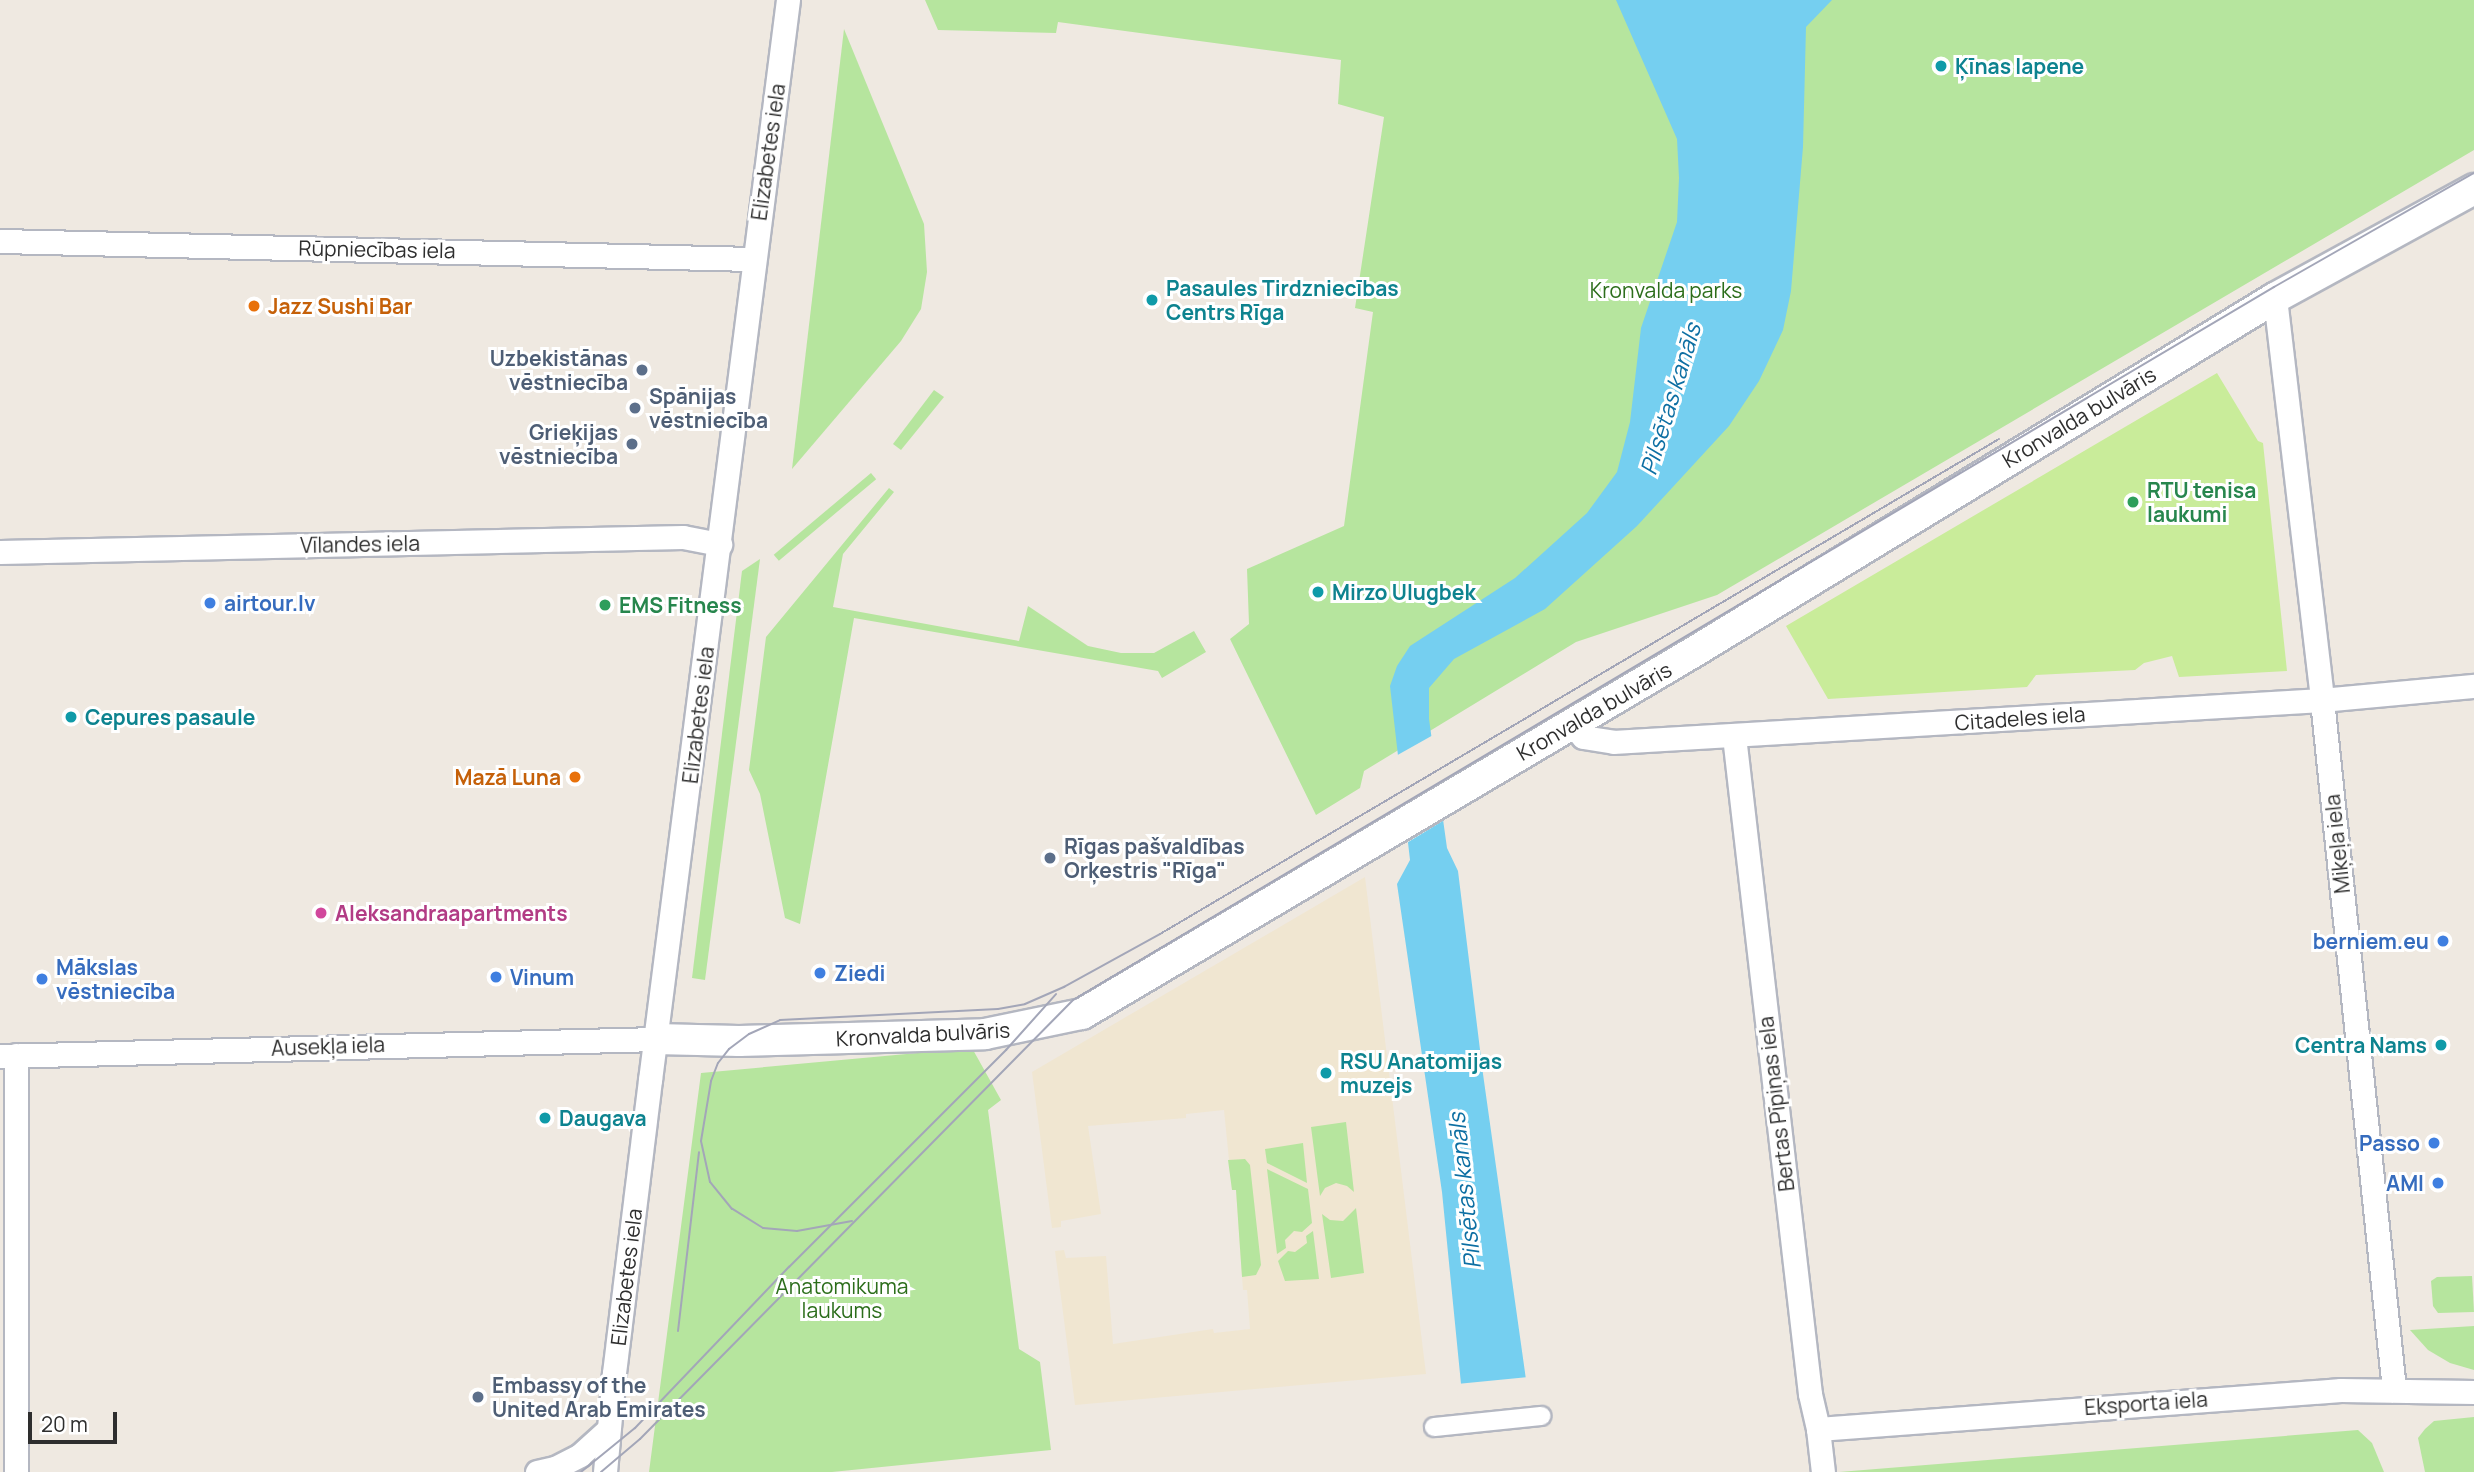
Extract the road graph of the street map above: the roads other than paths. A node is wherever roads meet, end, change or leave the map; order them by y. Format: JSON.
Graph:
{"nodes":[{"id":1,"x":788,"y":0,"type":"edge"},
{"id":2,"x":2474,"y":189,"type":"edge"},
{"id":3,"x":0,"y":241,"type":"edge"},
{"id":4,"x":754,"y":260,"type":"junction"},
{"id":5,"x":2274,"y":299,"type":"junction"},
{"id":6,"x":720,"y":544,"type":"junction"},
{"id":7,"x":0,"y":552,"type":"edge"},
{"id":8,"x":2474,"y":685,"type":"edge"},
{"id":9,"x":2322,"y":700,"type":"junction"},
{"id":10,"x":1572,"y":725,"type":"junction"},
{"id":11,"x":1734,"y":736,"type":"junction"},
{"id":12,"x":656,"y":1039,"type":"junction"},
{"id":13,"x":8,"y":1055,"type":"edge"},
{"id":14,"x":2394,"y":1390,"type":"junction"},
{"id":15,"x":2474,"y":1392,"type":"edge"},
{"id":16,"x":1541,"y":1416,"type":"dead end"},
{"id":17,"x":1434,"y":1427,"type":"dead end"},
{"id":18,"x":1818,"y":1429,"type":"junction"},
{"id":19,"x":608,"y":1430,"type":"junction"},
{"id":20,"x":16,"y":1472,"type":"edge"},
{"id":21,"x":537,"y":1472,"type":"edge"},
{"id":22,"x":606,"y":1472,"type":"edge"},
{"id":23,"x":1823,"y":1472,"type":"edge"}],
"edges":[{"from":1,"to":4,"type":"street","name":"Elizabetes iela"},
{"from":2,"to":5,"type":"street","name":"Kronvalda bulvāris"},
{"from":3,"to":4,"type":"street","name":"Rūpniecības iela"},
{"from":4,"to":6,"type":"street","name":"Elizabetes iela"},
{"from":5,"to":9,"type":"street","name":"Miķeļa iela"},
{"from":5,"to":10,"type":"street","name":"Kronvalda bulvāris"},
{"from":6,"to":7,"type":"street","name":"Vīlandes iela"},
{"from":6,"to":12,"type":"street","name":"Elizabetes iela"},
{"from":8,"to":9,"type":"street","name":"Citadeles iela"},
{"from":9,"to":11,"type":"street","name":"Citadeles iela"},
{"from":9,"to":14,"type":"street","name":"Miķeļa iela"},
{"from":10,"to":11,"type":"street","name":"Citadeles iela"},
{"from":10,"to":12,"type":"street","name":"Kronvalda bulvāris"},
{"from":11,"to":18,"type":"street","name":"Bertas Pīpiņas iela"},
{"from":12,"to":13,"type":"street","name":"Ausekļa iela"},
{"from":12,"to":19,"type":"street","name":"Elizabetes iela"},
{"from":13,"to":20,"type":"street"},
{"from":14,"to":15,"type":"street","name":"Eksporta iela"},
{"from":14,"to":18,"type":"street","name":"Eksporta iela"},
{"from":16,"to":17,"type":"street"},
{"from":18,"to":23,"type":"street","name":"Bertas Pīpiņas iela"},
{"from":19,"to":21,"type":"street"},
{"from":19,"to":22,"type":"street","name":"Elizabetes iela"}]}
